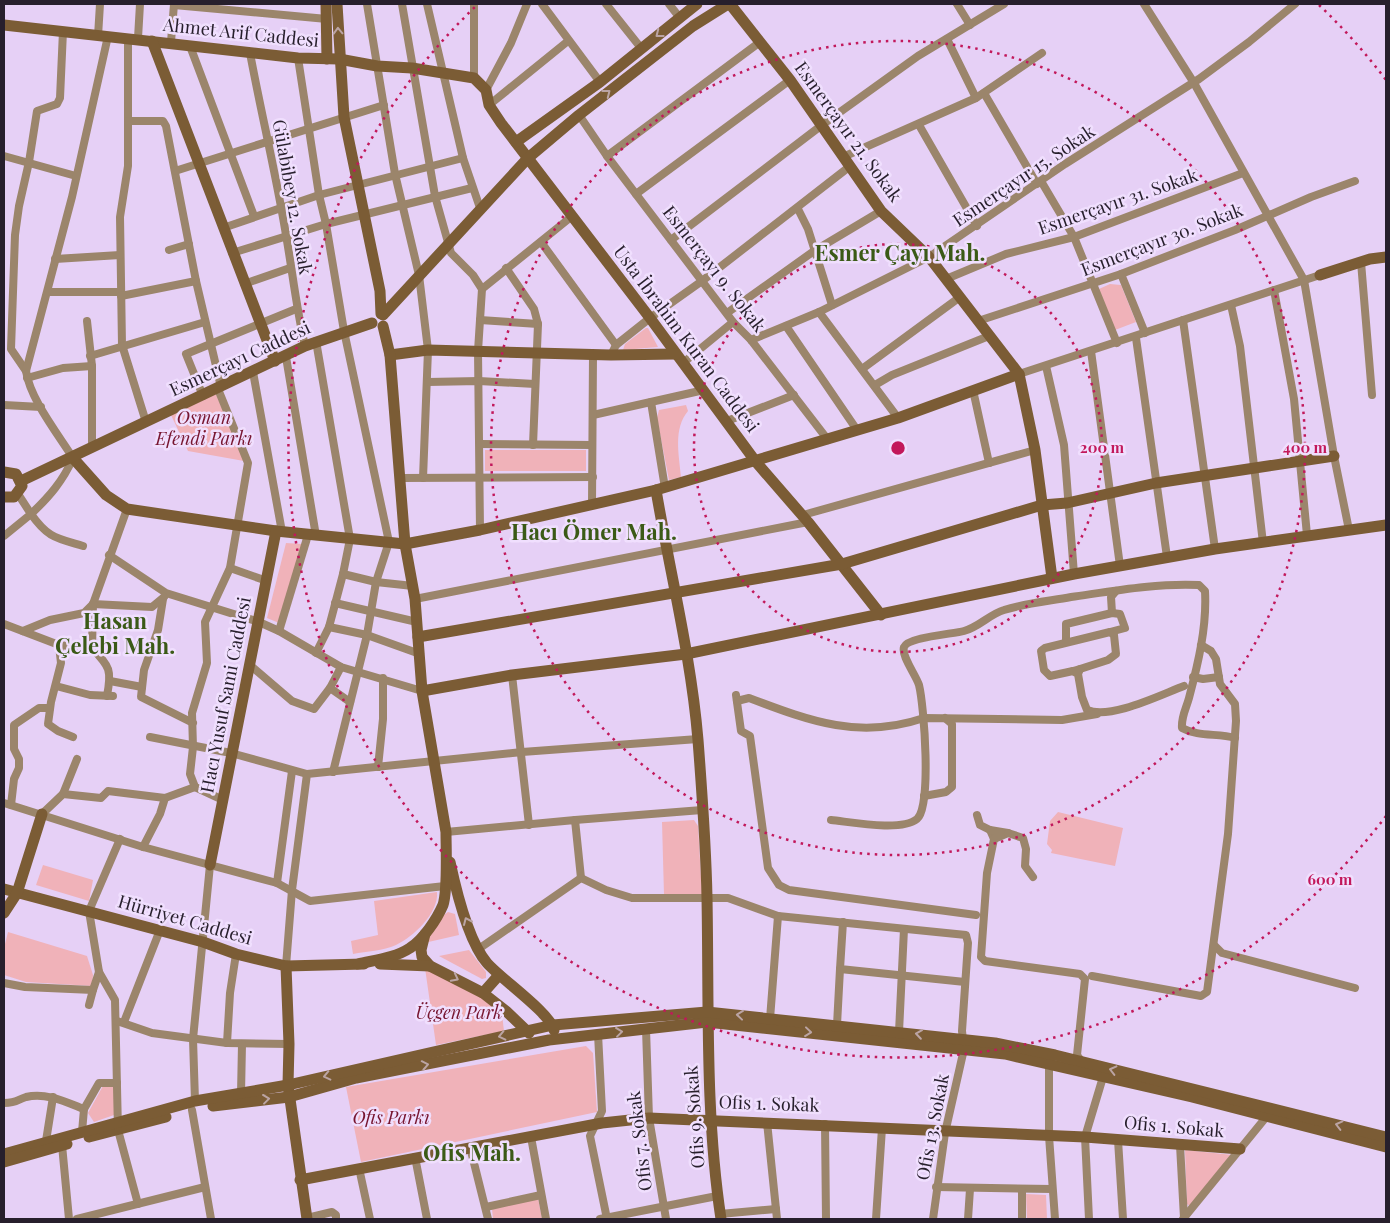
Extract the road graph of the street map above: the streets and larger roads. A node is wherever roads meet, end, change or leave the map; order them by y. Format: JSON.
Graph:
{"nodes":[{"id":1,"x":100,"y":4,"type":"edge"},
{"id":2,"x":140,"y":4,"type":"edge"},
{"id":3,"x":174,"y":4,"type":"edge"},
{"id":4,"x":326,"y":4,"type":"edge"},
{"id":5,"x":337,"y":4,"type":"edge"},
{"id":6,"x":367,"y":4,"type":"edge"},
{"id":7,"x":402,"y":4,"type":"edge"},
{"id":8,"x":427,"y":4,"type":"edge"},
{"id":9,"x":474,"y":4,"type":"edge"},
{"id":10,"x":527,"y":4,"type":"edge"},
{"id":11,"x":542,"y":4,"type":"edge"},
{"id":12,"x":606,"y":4,"type":"edge"},
{"id":13,"x":669,"y":4,"type":"edge"},
{"id":14,"x":696,"y":4,"type":"edge"},
{"id":15,"x":729,"y":4,"type":"edge"},
{"id":16,"x":957,"y":4,"type":"edge"},
{"id":17,"x":1004,"y":4,"type":"edge"},
{"id":18,"x":1144,"y":4,"type":"edge"},
{"id":19,"x":1295,"y":4,"type":"edge"},
{"id":20,"x":680,"y":18,"type":"junction"},
{"id":21,"x":326,"y":19,"type":"junction"},
{"id":22,"x":4,"y":24,"type":"edge"},
{"id":23,"x":970,"y":25,"type":"junction"},
{"id":24,"x":63,"y":31,"type":"junction"},
{"id":25,"x":103,"y":36,"type":"junction"},
{"id":26,"x":133,"y":38,"type":"junction"},
{"id":27,"x":947,"y":39,"type":"junction"},
{"id":28,"x":152,"y":41,"type":"junction"},
{"id":29,"x":568,"y":41,"type":"junction"},
{"id":30,"x":171,"y":42,"type":"junction"},
{"id":31,"x":760,"y":42,"type":"junction"},
{"id":32,"x":190,"y":46,"type":"junction"},
{"id":33,"x":641,"y":48,"type":"junction"},
{"id":34,"x":250,"y":53,"type":"junction"},
{"id":35,"x":1042,"y":54,"type":"dead end"},
{"id":36,"x":298,"y":58,"type":"junction"},
{"id":37,"x":327,"y":59,"type":"junction"},
{"id":38,"x":339,"y":59,"type":"junction"},
{"id":39,"x":376,"y":66,"type":"junction"},
{"id":40,"x":412,"y":68,"type":"junction"},
{"id":41,"x":443,"y":73,"type":"junction"},
{"id":42,"x":474,"y":78,"type":"junction"},
{"id":43,"x":790,"y":80,"type":"junction"},
{"id":44,"x":600,"y":82,"type":"junction"},
{"id":45,"x":1194,"y":83,"type":"junction"},
{"id":46,"x":486,"y":90,"type":"junction"},
{"id":47,"x":984,"y":93,"type":"junction"},
{"id":48,"x":976,"y":98,"type":"junction"},
{"id":49,"x":384,"y":105,"type":"junction"},
{"id":50,"x":489,"y":106,"type":"junction"},
{"id":51,"x":579,"y":115,"type":"junction"},
{"id":52,"x":344,"y":117,"type":"junction"},
{"id":53,"x":128,"y":121,"type":"junction"},
{"id":54,"x":919,"y":124,"type":"junction"},
{"id":55,"x":822,"y":125,"type":"junction"},
{"id":56,"x":308,"y":128,"type":"junction"},
{"id":57,"x":266,"y":142,"type":"junction"},
{"id":58,"x":516,"y":142,"type":"junction"},
{"id":59,"x":229,"y":154,"type":"junction"},
{"id":60,"x":4,"y":156,"type":"edge"},
{"id":61,"x":607,"y":156,"type":"junction"},
{"id":62,"x":463,"y":158,"type":"junction"},
{"id":63,"x":528,"y":158,"type":"junction"},
{"id":64,"x":30,"y":162,"type":"junction"},
{"id":65,"x":846,"y":162,"type":"junction"},
{"id":66,"x":198,"y":164,"type":"junction"},
{"id":67,"x":429,"y":165,"type":"junction"},
{"id":68,"x":175,"y":171,"type":"junction"},
{"id":69,"x":1243,"y":173,"type":"junction"},
{"id":70,"x":395,"y":174,"type":"junction"},
{"id":71,"x":76,"y":176,"type":"junction"},
{"id":72,"x":1355,"y":181,"type":"dead end"},
{"id":73,"x":1039,"y":182,"type":"junction"},
{"id":74,"x":359,"y":184,"type":"junction"},
{"id":75,"x":472,"y":188,"type":"junction"},
{"id":76,"x":636,"y":194,"type":"junction"},
{"id":77,"x":318,"y":195,"type":"junction"},
{"id":78,"x":435,"y":196,"type":"junction"},
{"id":79,"x":404,"y":204,"type":"junction"},
{"id":80,"x":281,"y":207,"type":"junction"},
{"id":81,"x":480,"y":208,"type":"junction"},
{"id":82,"x":798,"y":209,"type":"junction"},
{"id":83,"x":881,"y":211,"type":"junction"},
{"id":84,"x":364,"y":214,"type":"junction"},
{"id":85,"x":254,"y":216,"type":"junction"},
{"id":86,"x":1267,"y":216,"type":"junction"},
{"id":87,"x":571,"y":217,"type":"junction"},
{"id":88,"x":326,"y":224,"type":"junction"},
{"id":89,"x":977,"y":226,"type":"junction"},
{"id":90,"x":223,"y":228,"type":"junction"},
{"id":91,"x":1074,"y":237,"type":"junction"},
{"id":92,"x":287,"y":238,"type":"junction"},
{"id":93,"x":671,"y":240,"type":"junction"},
{"id":94,"x":541,"y":242,"type":"junction"},
{"id":95,"x":189,"y":244,"type":"junction"},
{"id":96,"x":447,"y":244,"type":"junction"},
{"id":97,"x":169,"y":250,"type":"dead end"},
{"id":98,"x":814,"y":251,"type":"junction"},
{"id":99,"x":232,"y":253,"type":"junction"},
{"id":100,"x":120,"y":255,"type":"junction"},
{"id":101,"x":929,"y":257,"type":"junction"},
{"id":102,"x":1386,"y":257,"type":"edge"},
{"id":103,"x":55,"y":259,"type":"junction"},
{"id":104,"x":1361,"y":262,"type":"junction"},
{"id":105,"x":290,"y":268,"type":"junction"},
{"id":106,"x":506,"y":268,"type":"junction"},
{"id":107,"x":1121,"y":274,"type":"junction"},
{"id":108,"x":419,"y":275,"type":"junction"},
{"id":109,"x":1320,"y":275,"type":"joint"},
{"id":110,"x":946,"y":279,"type":"junction"},
{"id":111,"x":1304,"y":280,"type":"junction"},
{"id":112,"x":196,"y":281,"type":"junction"},
{"id":113,"x":702,"y":281,"type":"junction"},
{"id":114,"x":244,"y":284,"type":"junction"},
{"id":115,"x":1092,"y":284,"type":"junction"},
{"id":116,"x":482,"y":289,"type":"junction"},
{"id":117,"x":1274,"y":290,"type":"junction"},
{"id":118,"x":48,"y":292,"type":"junction"},
{"id":119,"x":121,"y":294,"type":"junction"},
{"id":120,"x":960,"y":297,"type":"junction"},
{"id":121,"x":832,"y":305,"type":"junction"},
{"id":122,"x":1231,"y":305,"type":"junction"},
{"id":123,"x":296,"y":309,"type":"junction"},
{"id":124,"x":819,"y":312,"type":"junction"},
{"id":125,"x":727,"y":313,"type":"junction"},
{"id":126,"x":650,"y":318,"type":"junction"},
{"id":127,"x":380,"y":320,"type":"junction"},
{"id":128,"x":480,"y":320,"type":"junction"},
{"id":129,"x":1183,"y":320,"type":"junction"},
{"id":130,"x":87,"y":321,"type":"dead end"},
{"id":131,"x":978,"y":321,"type":"junction"},
{"id":132,"x":205,"y":322,"type":"junction"},
{"id":133,"x":733,"y":322,"type":"junction"},
{"id":134,"x":260,"y":323,"type":"junction"},
{"id":135,"x":538,"y":324,"type":"junction"},
{"id":136,"x":8,"y":325,"type":"edge"},
{"id":137,"x":786,"y":326,"type":"junction"},
{"id":138,"x":344,"y":331,"type":"junction"},
{"id":139,"x":1145,"y":333,"type":"junction"},
{"id":140,"x":989,"y":336,"type":"junction"},
{"id":141,"x":1136,"y":338,"type":"junction"},
{"id":142,"x":751,"y":340,"type":"junction"},
{"id":143,"x":1117,"y":343,"type":"junction"},
{"id":144,"x":210,"y":344,"type":"junction"},
{"id":145,"x":310,"y":344,"type":"junction"},
{"id":146,"x":122,"y":346,"type":"junction"},
{"id":147,"x":428,"y":350,"type":"junction"},
{"id":148,"x":613,"y":350,"type":"junction"},
{"id":149,"x":478,"y":351,"type":"junction"},
{"id":150,"x":1091,"y":351,"type":"junction"},
{"id":151,"x":535,"y":352,"type":"junction"},
{"id":152,"x":390,"y":355,"type":"junction"},
{"id":153,"x":593,"y":355,"type":"junction"},
{"id":154,"x":90,"y":356,"type":"junction"},
{"id":155,"x":286,"y":357,"type":"junction"},
{"id":156,"x":679,"y":358,"type":"junction"},
{"id":157,"x":274,"y":361,"type":"junction"},
{"id":158,"x":92,"y":366,"type":"junction"},
{"id":159,"x":1046,"y":366,"type":"junction"},
{"id":160,"x":862,"y":369,"type":"junction"},
{"id":161,"x":253,"y":372,"type":"junction"},
{"id":162,"x":1019,"y":374,"type":"junction"},
{"id":163,"x":27,"y":375,"type":"junction"},
{"id":164,"x":480,"y":381,"type":"junction"},
{"id":165,"x":428,"y":382,"type":"junction"},
{"id":166,"x":535,"y":384,"type":"junction"},
{"id":167,"x":875,"y":385,"type":"junction"},
{"id":168,"x":220,"y":388,"type":"junction"},
{"id":169,"x":704,"y":390,"type":"junction"},
{"id":170,"x":973,"y":390,"type":"junction"},
{"id":171,"x":794,"y":395,"type":"junction"},
{"id":172,"x":1372,"y":395,"type":"dead end"},
{"id":173,"x":203,"y":396,"type":"junction"},
{"id":174,"x":651,"y":402,"type":"junction"},
{"id":175,"x":4,"y":405,"type":"edge"},
{"id":176,"x":41,"y":407,"type":"junction"},
{"id":177,"x":593,"y":414,"type":"junction"},
{"id":178,"x":898,"y":418,"type":"junction"},
{"id":179,"x":727,"y":421,"type":"junction"},
{"id":180,"x":146,"y":422,"type":"junction"},
{"id":181,"x":857,"y":430,"type":"junction"},
{"id":182,"x":828,"y":440,"type":"junction"},
{"id":183,"x":480,"y":444,"type":"junction"},
{"id":184,"x":533,"y":445,"type":"junction"},
{"id":185,"x":592,"y":445,"type":"junction"},
{"id":186,"x":92,"y":446,"type":"junction"},
{"id":187,"x":1035,"y":450,"type":"junction"},
{"id":188,"x":1334,"y":456,"type":"junction"},
{"id":189,"x":73,"y":458,"type":"junction"},
{"id":190,"x":1300,"y":461,"type":"junction"},
{"id":191,"x":756,"y":462,"type":"junction"},
{"id":192,"x":989,"y":463,"type":"junction"},
{"id":193,"x":1253,"y":470,"type":"junction"},
{"id":194,"x":4,"y":472,"type":"edge"},
{"id":195,"x":593,"y":477,"type":"junction"},
{"id":196,"x":1204,"y":477,"type":"junction"},
{"id":197,"x":401,"y":478,"type":"junction"},
{"id":198,"x":423,"y":478,"type":"junction"},
{"id":199,"x":480,"y":479,"type":"junction"},
{"id":200,"x":21,"y":481,"type":"junction"},
{"id":201,"x":1156,"y":483,"type":"junction"},
{"id":202,"x":660,"y":489,"type":"junction"},
{"id":203,"x":18,"y":494,"type":"junction"},
{"id":204,"x":1110,"y":494,"type":"junction"},
{"id":205,"x":4,"y":498,"type":"edge"},
{"id":206,"x":1067,"y":503,"type":"junction"},
{"id":207,"x":592,"y":504,"type":"junction"},
{"id":208,"x":1042,"y":505,"type":"junction"},
{"id":209,"x":127,"y":509,"type":"junction"},
{"id":210,"x":31,"y":514,"type":"junction"},
{"id":211,"x":806,"y":518,"type":"junction"},
{"id":212,"x":238,"y":525,"type":"junction"},
{"id":213,"x":1386,"y":525,"type":"edge"},
{"id":214,"x":480,"y":530,"type":"junction"},
{"id":215,"x":1349,"y":530,"type":"junction"},
{"id":216,"x":279,"y":532,"type":"junction"},
{"id":217,"x":312,"y":535,"type":"junction"},
{"id":218,"x":1307,"y":535,"type":"junction"},
{"id":219,"x":4,"y":536,"type":"edge"},
{"id":220,"x":350,"y":539,"type":"junction"},
{"id":221,"x":388,"y":542,"type":"junction"},
{"id":222,"x":1263,"y":543,"type":"junction"},
{"id":223,"x":405,"y":544,"type":"junction"},
{"id":224,"x":82,"y":546,"type":"dead end"},
{"id":225,"x":1215,"y":549,"type":"junction"},
{"id":226,"x":666,"y":550,"type":"junction"},
{"id":227,"x":109,"y":554,"type":"junction"},
{"id":228,"x":1167,"y":558,"type":"junction"},
{"id":229,"x":842,"y":564,"type":"junction"},
{"id":230,"x":1120,"y":566,"type":"junction"},
{"id":231,"x":230,"y":568,"type":"junction"},
{"id":232,"x":343,"y":574,"type":"junction"},
{"id":233,"x":1074,"y":574,"type":"junction"},
{"id":234,"x":1052,"y":578,"type":"junction"},
{"id":235,"x":267,"y":581,"type":"junction"},
{"id":236,"x":376,"y":582,"type":"junction"},
{"id":237,"x":412,"y":586,"type":"junction"},
{"id":238,"x":674,"y":594,"type":"junction"},
{"id":239,"x":1113,"y":594,"type":"junction"},
{"id":240,"x":165,"y":596,"type":"junction"},
{"id":241,"x":415,"y":599,"type":"junction"},
{"id":242,"x":335,"y":603,"type":"junction"},
{"id":243,"x":93,"y":604,"type":"junction"},
{"id":244,"x":211,"y":608,"type":"junction"},
{"id":245,"x":371,"y":612,"type":"junction"},
{"id":246,"x":1112,"y":612,"type":"junction"},
{"id":247,"x":881,"y":615,"type":"junction"},
{"id":248,"x":259,"y":622,"type":"junction"},
{"id":249,"x":418,"y":622,"type":"junction"},
{"id":250,"x":4,"y":625,"type":"edge"},
{"id":251,"x":329,"y":627,"type":"junction"},
{"id":252,"x":23,"y":631,"type":"junction"},
{"id":253,"x":279,"y":631,"type":"junction"},
{"id":254,"x":1115,"y":633,"type":"junction"},
{"id":255,"x":367,"y":635,"type":"junction"},
{"id":256,"x":418,"y":637,"type":"junction"},
{"id":257,"x":1066,"y":642,"type":"junction"},
{"id":258,"x":59,"y":645,"type":"junction"},
{"id":259,"x":1201,"y":645,"type":"junction"},
{"id":260,"x":92,"y":648,"type":"junction"},
{"id":261,"x":316,"y":652,"type":"junction"},
{"id":262,"x":420,"y":654,"type":"junction"},
{"id":263,"x":686,"y":654,"type":"junction"},
{"id":264,"x":251,"y":666,"type":"junction"},
{"id":265,"x":341,"y":667,"type":"junction"},
{"id":266,"x":1077,"y":671,"type":"junction"},
{"id":267,"x":358,"y":673,"type":"junction"},
{"id":268,"x":512,"y":675,"type":"junction"},
{"id":269,"x":1219,"y":677,"type":"junction"},
{"id":270,"x":383,"y":678,"type":"junction"},
{"id":271,"x":1193,"y":678,"type":"junction"},
{"id":272,"x":110,"y":681,"type":"junction"},
{"id":273,"x":56,"y":686,"type":"junction"},
{"id":274,"x":142,"y":687,"type":"junction"},
{"id":275,"x":330,"y":688,"type":"junction"},
{"id":276,"x":1187,"y":689,"type":"junction"},
{"id":277,"x":422,"y":691,"type":"junction"},
{"id":278,"x":350,"y":702,"type":"junction"},
{"id":279,"x":50,"y":708,"type":"junction"},
{"id":280,"x":1086,"y":713,"type":"junction"},
{"id":281,"x":924,"y":718,"type":"junction"},
{"id":282,"x":945,"y":718,"type":"junction"},
{"id":283,"x":960,"y":718,"type":"junction"},
{"id":284,"x":193,"y":722,"type":"junction"},
{"id":285,"x":952,"y":724,"type":"junction"},
{"id":286,"x":150,"y":736,"type":"dead end"},
{"id":287,"x":73,"y":737,"type":"dead end"},
{"id":288,"x":1235,"y":738,"type":"junction"},
{"id":289,"x":698,"y":739,"type":"junction"},
{"id":290,"x":193,"y":746,"type":"junction"},
{"id":291,"x":522,"y":752,"type":"junction"},
{"id":292,"x":232,"y":753,"type":"junction"},
{"id":293,"x":77,"y":759,"type":"dead end"},
{"id":294,"x":434,"y":763,"type":"junction"},
{"id":295,"x":378,"y":767,"type":"junction"},
{"id":296,"x":292,"y":771,"type":"junction"},
{"id":297,"x":333,"y":772,"type":"junction"},
{"id":298,"x":307,"y":774,"type":"junction"},
{"id":299,"x":195,"y":787,"type":"junction"},
{"id":300,"x":63,"y":794,"type":"junction"},
{"id":301,"x":924,"y":796,"type":"junction"},
{"id":302,"x":165,"y":798,"type":"junction"},
{"id":303,"x":223,"y":800,"type":"junction"},
{"id":304,"x":7,"y":804,"type":"edge"},
{"id":305,"x":702,"y":810,"type":"junction"},
{"id":306,"x":42,"y":814,"type":"junction"},
{"id":307,"x":977,"y":816,"type":"dead end"},
{"id":308,"x":575,"y":820,"type":"junction"},
{"id":309,"x":831,"y":820,"type":"dead end"},
{"id":310,"x":529,"y":825,"type":"junction"},
{"id":311,"x":990,"y":830,"type":"junction"},
{"id":312,"x":446,"y":832,"type":"junction"},
{"id":313,"x":1008,"y":833,"type":"junction"},
{"id":314,"x":120,"y":839,"type":"junction"},
{"id":315,"x":994,"y":839,"type":"junction"},
{"id":316,"x":143,"y":847,"type":"junction"},
{"id":317,"x":446,"y":849,"type":"junction"},
{"id":318,"x":210,"y":865,"type":"junction"},
{"id":319,"x":1033,"y":876,"type":"dead end"},
{"id":320,"x":581,"y":878,"type":"junction"},
{"id":321,"x":276,"y":883,"type":"junction"},
{"id":322,"x":445,"y":886,"type":"junction"},
{"id":323,"x":4,"y":889,"type":"edge"},
{"id":324,"x":292,"y":890,"type":"junction"},
{"id":325,"x":16,"y":894,"type":"junction"},
{"id":326,"x":707,"y":898,"type":"junction"},
{"id":327,"x":459,"y":903,"type":"junction"},
{"id":328,"x":443,"y":904,"type":"junction"},
{"id":329,"x":985,"y":910,"type":"junction"},
{"id":330,"x":88,"y":911,"type":"junction"},
{"id":331,"x":4,"y":914,"type":"edge"},
{"id":332,"x":976,"y":915,"type":"junction"},
{"id":333,"x":778,"y":916,"type":"junction"},
{"id":334,"x":984,"y":921,"type":"junction"},
{"id":335,"x":843,"y":922,"type":"junction"},
{"id":336,"x":904,"y":929,"type":"junction"},
{"id":337,"x":160,"y":930,"type":"junction"},
{"id":338,"x":426,"y":932,"type":"junction"},
{"id":339,"x":203,"y":942,"type":"junction"},
{"id":340,"x":1214,"y":945,"type":"junction"},
{"id":341,"x":480,"y":948,"type":"junction"},
{"id":342,"x":1222,"y":953,"type":"junction"},
{"id":343,"x":236,"y":954,"type":"junction"},
{"id":344,"x":1212,"y":956,"type":"junction"},
{"id":345,"x":358,"y":964,"type":"junction"},
{"id":346,"x":286,"y":966,"type":"junction"},
{"id":347,"x":430,"y":966,"type":"junction"},
{"id":348,"x":840,"y":970,"type":"junction"},
{"id":349,"x":99,"y":972,"type":"junction"},
{"id":350,"x":499,"y":975,"type":"junction"},
{"id":351,"x":902,"y":975,"type":"junction"},
{"id":352,"x":1086,"y":976,"type":"junction"},
{"id":353,"x":965,"y":982,"type":"junction"},
{"id":354,"x":4,"y":983,"type":"edge"},
{"id":355,"x":1355,"y":988,"type":"dead end"},
{"id":356,"x":93,"y":990,"type":"junction"},
{"id":357,"x":483,"y":993,"type":"junction"},
{"id":358,"x":89,"y":1005,"type":"dead end"},
{"id":359,"x":707,"y":1017,"type":"junction"},
{"id":360,"x":770,"y":1018,"type":"junction"},
{"id":361,"x":120,"y":1022,"type":"junction"},
{"id":362,"x":553,"y":1025,"type":"junction"},
{"id":363,"x":837,"y":1025,"type":"junction"},
{"id":364,"x":646,"y":1029,"type":"junction"},
{"id":365,"x":525,"y":1031,"type":"junction"},
{"id":366,"x":899,"y":1032,"type":"junction"},
{"id":367,"x":598,"y":1034,"type":"junction"},
{"id":368,"x":193,"y":1038,"type":"junction"},
{"id":369,"x":549,"y":1040,"type":"junction"},
{"id":370,"x":227,"y":1043,"type":"junction"},
{"id":371,"x":242,"y":1044,"type":"junction"},
{"id":372,"x":289,"y":1044,"type":"junction"},
{"id":373,"x":964,"y":1045,"type":"junction"},
{"id":374,"x":1082,"y":1062,"type":"junction"},
{"id":375,"x":1049,"y":1065,"type":"junction"},
{"id":376,"x":1103,"y":1077,"type":"junction"},
{"id":377,"x":117,"y":1083,"type":"junction"},
{"id":378,"x":289,"y":1091,"type":"junction"},
{"id":379,"x":241,"y":1094,"type":"junction"},
{"id":380,"x":53,"y":1097,"type":"junction"},
{"id":381,"x":4,"y":1103,"type":"edge"},
{"id":382,"x":193,"y":1106,"type":"junction"},
{"id":383,"x":84,"y":1109,"type":"junction"},
{"id":384,"x":1267,"y":1116,"type":"junction"},
{"id":385,"x":649,"y":1118,"type":"junction"},
{"id":386,"x":711,"y":1120,"type":"junction"},
{"id":387,"x":767,"y":1122,"type":"junction"},
{"id":388,"x":595,"y":1124,"type":"junction"},
{"id":389,"x":825,"y":1124,"type":"junction"},
{"id":390,"x":118,"y":1125,"type":"junction"},
{"id":391,"x":882,"y":1128,"type":"junction"},
{"id":392,"x":82,"y":1132,"type":"junction"},
{"id":393,"x":945,"y":1132,"type":"junction"},
{"id":394,"x":1048,"y":1136,"type":"junction"},
{"id":395,"x":531,"y":1137,"type":"junction"},
{"id":396,"x":1085,"y":1137,"type":"junction"},
{"id":397,"x":1386,"y":1137,"type":"edge"},
{"id":398,"x":1118,"y":1140,"type":"junction"},
{"id":399,"x":46,"y":1141,"type":"junction"},
{"id":400,"x":62,"y":1145,"type":"junction"},
{"id":401,"x":1180,"y":1145,"type":"junction"},
{"id":402,"x":470,"y":1147,"type":"junction"},
{"id":403,"x":1386,"y":1147,"type":"edge"},
{"id":404,"x":1240,"y":1150,"type":"junction"},
{"id":405,"x":4,"y":1154,"type":"edge"},
{"id":406,"x":415,"y":1158,"type":"junction"},
{"id":407,"x":4,"y":1162,"type":"edge"},
{"id":408,"x":359,"y":1168,"type":"junction"},
{"id":409,"x":300,"y":1180,"type":"junction"},
{"id":410,"x":205,"y":1187,"type":"junction"},
{"id":411,"x":936,"y":1187,"type":"junction"},
{"id":412,"x":970,"y":1189,"type":"junction"},
{"id":413,"x":1022,"y":1190,"type":"junction"},
{"id":414,"x":1052,"y":1190,"type":"junction"},
{"id":415,"x":541,"y":1195,"type":"junction"},
{"id":416,"x":718,"y":1196,"type":"junction"},
{"id":417,"x":138,"y":1204,"type":"junction"},
{"id":418,"x":486,"y":1207,"type":"junction"},
{"id":419,"x":663,"y":1207,"type":"junction"},
{"id":420,"x":776,"y":1209,"type":"junction"},
{"id":421,"x":721,"y":1217,"type":"edge"},
{"id":422,"x":307,"y":1218,"type":"edge"},
{"id":423,"x":69,"y":1219,"type":"edge"},
{"id":424,"x":77,"y":1219,"type":"edge"},
{"id":425,"x":211,"y":1219,"type":"edge"},
{"id":426,"x":336,"y":1219,"type":"edge"},
{"id":427,"x":370,"y":1219,"type":"edge"},
{"id":428,"x":427,"y":1219,"type":"edge"},
{"id":429,"x":488,"y":1219,"type":"edge"},
{"id":430,"x":546,"y":1219,"type":"edge"},
{"id":431,"x":604,"y":1219,"type":"edge"},
{"id":432,"x":666,"y":1219,"type":"edge"},
{"id":433,"x":777,"y":1219,"type":"edge"},
{"id":434,"x":826,"y":1219,"type":"edge"},
{"id":435,"x":876,"y":1219,"type":"edge"},
{"id":436,"x":933,"y":1219,"type":"edge"},
{"id":437,"x":968,"y":1219,"type":"edge"},
{"id":438,"x":1022,"y":1219,"type":"edge"},
{"id":439,"x":1055,"y":1219,"type":"edge"},
{"id":440,"x":1089,"y":1219,"type":"edge"},
{"id":441,"x":1123,"y":1219,"type":"edge"},
{"id":442,"x":1183,"y":1219,"type":"edge"}],
"edges":[{"from":1,"to":25,"type":"street"},
{"from":2,"to":26,"type":"street"},
{"from":3,"to":21,"type":"street"},
{"from":3,"to":30,"type":"street"},
{"from":4,"to":21,"type":"street"},
{"from":38,"to":5,"type":"street","one_way":true},
{"from":6,"to":39,"type":"street"},
{"from":7,"to":40,"type":"street"},
{"from":8,"to":41,"type":"street"},
{"from":9,"to":42,"type":"street"},
{"from":10,"to":46,"type":"street"},
{"from":11,"to":29,"type":"street"},
{"from":12,"to":33,"type":"street"},
{"from":13,"to":20,"type":"street"},
{"from":14,"to":20,"type":"street"},
{"from":15,"to":31,"type":"street","name":"Esmerçayır 21. Sokak"},
{"from":51,"to":15,"type":"street","one_way":true},
{"from":16,"to":23,"type":"street"},
{"from":17,"to":23,"type":"street"},
{"from":18,"to":45,"type":"street"},
{"from":19,"to":45,"type":"street","name":"Esmerçayır 15. Sokak"},
{"from":20,"to":33,"type":"street","one_way":true},
{"from":21,"to":37,"type":"street"},
{"from":22,"to":24,"type":"street","name":"Ahmet Arif Caddesi"},
{"from":23,"to":27,"type":"street"},
{"from":24,"to":25,"type":"street","name":"Ahmet Arif Caddesi"},
{"from":24,"to":64,"type":"street"},
{"from":25,"to":26,"type":"street","name":"Ahmet Arif Caddesi"},
{"from":25,"to":71,"type":"street"},
{"from":26,"to":28,"type":"street","name":"Ahmet Arif Caddesi"},
{"from":26,"to":53,"type":"street"},
{"from":27,"to":48,"type":"street"},
{"from":27,"to":55,"type":"street"},
{"from":28,"to":30,"type":"street","name":"Ahmet Arif Caddesi"},
{"from":28,"to":66,"type":"street"},
{"from":29,"to":44,"type":"street"},
{"from":29,"to":50,"type":"street"},
{"from":30,"to":32,"type":"street","name":"Ahmet Arif Caddesi"},
{"from":31,"to":43,"type":"street","name":"Esmerçayır 21. Sokak"},
{"from":31,"to":61,"type":"street"},
{"from":32,"to":34,"type":"street","name":"Ahmet Arif Caddesi"},
{"from":32,"to":59,"type":"street"},
{"from":33,"to":44,"type":"street"},
{"from":34,"to":36,"type":"street","name":"Ahmet Arif Caddesi"},
{"from":34,"to":57,"type":"street","name":"Gülabibey 12. Sokak"},
{"from":35,"to":47,"type":"street"},
{"from":36,"to":37,"type":"street","name":"Ahmet Arif Caddesi"},
{"from":36,"to":56,"type":"street"},
{"from":37,"to":38,"type":"street","name":"Ahmet Arif Caddesi"},
{"from":38,"to":39,"type":"street","name":"Ahmet Arif Caddesi"},
{"from":38,"to":52,"type":"street"},
{"from":39,"to":40,"type":"street","name":"Ahmet Arif Caddesi"},
{"from":39,"to":49,"type":"street"},
{"from":40,"to":41,"type":"street","name":"Ahmet Arif Caddesi"},
{"from":40,"to":67,"type":"street"},
{"from":41,"to":42,"type":"street","name":"Ahmet Arif Caddesi"},
{"from":41,"to":62,"type":"street"},
{"from":42,"to":46,"type":"street"},
{"from":43,"to":55,"type":"street","name":"Esmerçayır 21. Sokak"},
{"from":43,"to":76,"type":"street"},
{"from":44,"to":58,"type":"street"},
{"from":45,"to":69,"type":"street"},
{"from":45,"to":73,"type":"street","name":"Esmerçayır 15. Sokak"},
{"from":46,"to":50,"type":"street","name":"Usta İbrahim Kuran Caddesi"},
{"from":47,"to":48,"type":"street"},
{"from":47,"to":73,"type":"street"},
{"from":48,"to":54,"type":"street"},
{"from":49,"to":52,"type":"street"},
{"from":49,"to":70,"type":"street"},
{"from":50,"to":58,"type":"street","name":"Usta İbrahim Kuran Caddesi"},
{"from":51,"to":61,"type":"street","name":"Esmerçayı 9. Sokak"},
{"from":51,"to":63,"type":"street"},
{"from":52,"to":56,"type":"street"},
{"from":52,"to":74,"type":"street"},
{"from":53,"to":68,"type":"street"},
{"from":53,"to":100,"type":"street"},
{"from":54,"to":65,"type":"street"},
{"from":54,"to":89,"type":"street"},
{"from":55,"to":65,"type":"street","name":"Esmerçayır 21. Sokak"},
{"from":55,"to":93,"type":"street"},
{"from":56,"to":57,"type":"street"},
{"from":56,"to":77,"type":"street"},
{"from":57,"to":59,"type":"street"},
{"from":57,"to":80,"type":"street","name":"Gülabibey 12. Sokak"},
{"from":58,"to":63,"type":"street","name":"Usta İbrahim Kuran Caddesi"},
{"from":59,"to":66,"type":"street"},
{"from":59,"to":85,"type":"street"},
{"from":60,"to":64,"type":"street"},
{"from":61,"to":76,"type":"street","name":"Esmerçayı 9. Sokak"},
{"from":62,"to":67,"type":"street"},
{"from":62,"to":75,"type":"street"},
{"from":63,"to":81,"type":"street"},
{"from":63,"to":87,"type":"street","name":"Usta İbrahim Kuran Caddesi"},
{"from":64,"to":71,"type":"street"},
{"from":64,"to":136,"type":"street"},
{"from":65,"to":82,"type":"street"},
{"from":65,"to":83,"type":"street","name":"Esmerçayır 21. Sokak"},
{"from":66,"to":68,"type":"street"},
{"from":66,"to":90,"type":"street"},
{"from":67,"to":70,"type":"street"},
{"from":67,"to":78,"type":"street"},
{"from":68,"to":95,"type":"street"},
{"from":69,"to":86,"type":"street"},
{"from":69,"to":91,"type":"street","name":"Esmerçayır 31. Sokak"},
{"from":70,"to":74,"type":"street"},
{"from":70,"to":79,"type":"street"},
{"from":71,"to":103,"type":"street"},
{"from":72,"to":86,"type":"street","name":"Esmerçayır 30. Sokak"},
{"from":73,"to":89,"type":"street","name":"Esmerçayır 15. Sokak"},
{"from":73,"to":91,"type":"street"},
{"from":74,"to":77,"type":"street"},
{"from":74,"to":84,"type":"street"},
{"from":75,"to":78,"type":"street"},
{"from":75,"to":81,"type":"street"},
{"from":76,"to":93,"type":"street","name":"Esmerçayı 9. Sokak"},
{"from":77,"to":80,"type":"street"},
{"from":77,"to":88,"type":"street"},
{"from":78,"to":79,"type":"street"},
{"from":78,"to":96,"type":"street"},
{"from":79,"to":84,"type":"street"},
{"from":79,"to":108,"type":"street"},
{"from":80,"to":85,"type":"street"},
{"from":80,"to":92,"type":"street","name":"Gülabibey 12. Sokak"},
{"from":81,"to":96,"type":"street"},
{"from":82,"to":98,"type":"street"},
{"from":82,"to":113,"type":"street"},
{"from":83,"to":98,"type":"street"},
{"from":83,"to":101,"type":"street","name":"Esmerçayır 21. Sokak"},
{"from":84,"to":88,"type":"street"},
{"from":84,"to":127,"type":"street"},
{"from":85,"to":90,"type":"street"},
{"from":86,"to":107,"type":"street","name":"Esmerçayır 30. Sokak"},
{"from":86,"to":111,"type":"street"},
{"from":87,"to":94,"type":"street"},
{"from":87,"to":126,"type":"street","name":"Usta İbrahim Kuran Caddesi"},
{"from":88,"to":92,"type":"street"},
{"from":88,"to":138,"type":"street"},
{"from":89,"to":101,"type":"street","name":"Esmerçayır 15. Sokak"},
{"from":90,"to":99,"type":"street"},
{"from":91,"to":110,"type":"street","name":"Esmerçayır 31. Sokak"},
{"from":91,"to":115,"type":"street"},
{"from":92,"to":99,"type":"street"},
{"from":92,"to":105,"type":"street","name":"Gülabibey 12. Sokak"},
{"from":93,"to":113,"type":"street","name":"Esmerçayı 9. Sokak"},
{"from":94,"to":106,"type":"street"},
{"from":94,"to":148,"type":"street"},
{"from":95,"to":97,"type":"street"},
{"from":95,"to":112,"type":"street"},
{"from":96,"to":108,"type":"street"},
{"from":96,"to":116,"type":"street"},
{"from":98,"to":121,"type":"street"},
{"from":98,"to":125,"type":"street"},
{"from":99,"to":114,"type":"street"},
{"from":100,"to":103,"type":"street"},
{"from":100,"to":119,"type":"street"},
{"from":101,"to":110,"type":"street","name":"Esmerçayır 21. Sokak"},
{"from":101,"to":121,"type":"street","name":"Esmerçayır 15. Sokak"},
{"from":102,"to":104,"type":"street"},
{"from":103,"to":118,"type":"street"},
{"from":104,"to":109,"type":"street"},
{"from":104,"to":172,"type":"street"},
{"from":105,"to":114,"type":"street"},
{"from":105,"to":123,"type":"street","name":"Gülabibey 12. Sokak"},
{"from":106,"to":116,"type":"street"},
{"from":106,"to":135,"type":"street"},
{"from":107,"to":115,"type":"street","name":"Esmerçayır 30. Sokak"},
{"from":107,"to":139,"type":"street"},
{"from":108,"to":127,"type":"street"},
{"from":108,"to":147,"type":"street"},
{"from":109,"to":111,"type":"street"},
{"from":110,"to":120,"type":"street","name":"Esmerçayır 21. Sokak"},
{"from":111,"to":117,"type":"street"},
{"from":111,"to":188,"type":"street"},
{"from":112,"to":119,"type":"street"},
{"from":112,"to":132,"type":"street"},
{"from":113,"to":125,"type":"street","name":"Esmerçayı 9. Sokak"},
{"from":113,"to":126,"type":"street"},
{"from":114,"to":134,"type":"street"},
{"from":115,"to":131,"type":"street","name":"Esmerçayır 30. Sokak"},
{"from":115,"to":143,"type":"street"},
{"from":116,"to":128,"type":"street"},
{"from":117,"to":122,"type":"street"},
{"from":117,"to":190,"type":"street"},
{"from":118,"to":119,"type":"street"},
{"from":118,"to":163,"type":"street"},
{"from":119,"to":146,"type":"street"},
{"from":120,"to":131,"type":"street","name":"Esmerçayır 21. Sokak"},
{"from":120,"to":160,"type":"street"},
{"from":121,"to":124,"type":"street","name":"Esmerçayır 15. Sokak"},
{"from":122,"to":129,"type":"street"},
{"from":122,"to":193,"type":"street"},
{"from":123,"to":134,"type":"street"},
{"from":123,"to":145,"type":"street","name":"Gülabibey 12. Sokak"},
{"from":124,"to":137,"type":"street","name":"Esmerçayır 15. Sokak"},
{"from":124,"to":160,"type":"street"},
{"from":125,"to":133,"type":"street","name":"Esmerçayı 9. Sokak"},
{"from":126,"to":148,"type":"street"},
{"from":126,"to":156,"type":"street","name":"Usta İbrahim Kuran Caddesi"},
{"from":127,"to":138,"type":"street","name":"Esmerçayı Caddesi"},
{"from":127,"to":152,"type":"street"},
{"from":128,"to":135,"type":"street"},
{"from":128,"to":149,"type":"street"},
{"from":129,"to":139,"type":"street"},
{"from":129,"to":196,"type":"street"},
{"from":130,"to":154,"type":"street"},
{"from":131,"to":140,"type":"street","name":"Esmerçayır 21. Sokak"},
{"from":132,"to":144,"type":"street"},
{"from":132,"to":146,"type":"street"},
{"from":133,"to":142,"type":"street","name":"Esmerçayı 9. Sokak"},
{"from":133,"to":156,"type":"street"},
{"from":134,"to":144,"type":"street"},
{"from":134,"to":157,"type":"street"},
{"from":135,"to":151,"type":"street"},
{"from":136,"to":163,"type":"street"},
{"from":137,"to":142,"type":"street","name":"Esmerçayır 15. Sokak"},
{"from":137,"to":181,"type":"street"},
{"from":138,"to":145,"type":"street","name":"Esmerçayı Caddesi"},
{"from":138,"to":221,"type":"street"},
{"from":139,"to":141,"type":"street"},
{"from":140,"to":162,"type":"street","name":"Esmerçayır 21. Sokak"},
{"from":140,"to":167,"type":"street"},
{"from":141,"to":143,"type":"street"},
{"from":141,"to":201,"type":"street"},
{"from":142,"to":171,"type":"street","name":"Esmerçayı 9. Sokak"},
{"from":143,"to":150,"type":"street"},
{"from":144,"to":168,"type":"street"},
{"from":144,"to":173,"type":"street"},
{"from":145,"to":155,"type":"street","name":"Esmerçayı Caddesi"},
{"from":145,"to":220,"type":"street","name":"Gülabibey 12. Sokak"},
{"from":146,"to":154,"type":"street"},
{"from":146,"to":180,"type":"street"},
{"from":147,"to":149,"type":"street"},
{"from":147,"to":152,"type":"street"},
{"from":147,"to":165,"type":"street"},
{"from":148,"to":153,"type":"street"},
{"from":148,"to":156,"type":"street"},
{"from":149,"to":151,"type":"street"},
{"from":149,"to":164,"type":"street"},
{"from":150,"to":159,"type":"street"},
{"from":150,"to":204,"type":"street"},
{"from":151,"to":153,"type":"street"},
{"from":151,"to":166,"type":"street"},
{"from":152,"to":197,"type":"street"},
{"from":153,"to":177,"type":"street"},
{"from":154,"to":158,"type":"street"},
{"from":155,"to":157,"type":"street","name":"Esmerçayı Caddesi"},
{"from":155,"to":217,"type":"street"},
{"from":156,"to":169,"type":"street","name":"Usta İbrahim Kuran Caddesi"},
{"from":157,"to":161,"type":"street","name":"Esmerçayı Caddesi"},
{"from":158,"to":163,"type":"street"},
{"from":158,"to":186,"type":"street"},
{"from":159,"to":162,"type":"street"},
{"from":159,"to":206,"type":"street"},
{"from":160,"to":167,"type":"street"},
{"from":161,"to":168,"type":"street","name":"Esmerçayı Caddesi"},
{"from":161,"to":216,"type":"street"},
{"from":162,"to":170,"type":"street"},
{"from":162,"to":187,"type":"street","name":"Esmerçayır 21. Sokak"},
{"from":163,"to":176,"type":"street"},
{"from":164,"to":165,"type":"street"},
{"from":164,"to":166,"type":"street"},
{"from":164,"to":183,"type":"street"},
{"from":165,"to":198,"type":"street"},
{"from":166,"to":184,"type":"street"},
{"from":167,"to":178,"type":"street"},
{"from":168,"to":173,"type":"street","name":"Esmerçayı Caddesi"},
{"from":168,"to":212,"type":"street"},
{"from":169,"to":174,"type":"street"},
{"from":169,"to":179,"type":"street","name":"Usta İbrahim Kuran Caddesi"},
{"from":170,"to":178,"type":"street"},
{"from":170,"to":192,"type":"street"},
{"from":171,"to":179,"type":"street"},
{"from":171,"to":182,"type":"street","name":"Esmerçayı 9. Sokak"},
{"from":173,"to":180,"type":"street","name":"Esmerçayı Caddesi"},
{"from":174,"to":177,"type":"street"},
{"from":174,"to":202,"type":"street"},
{"from":175,"to":176,"type":"street"},
{"from":176,"to":189,"type":"street"},
{"from":177,"to":185,"type":"street"},
{"from":178,"to":181,"type":"street"},
{"from":179,"to":191,"type":"street","name":"Usta İbrahim Kuran Caddesi"},
{"from":180,"to":186,"type":"street","name":"Esmerçayı Caddesi"},
{"from":181,"to":182,"type":"street"},
{"from":182,"to":191,"type":"street"},
{"from":183,"to":184,"type":"street"},
{"from":183,"to":199,"type":"street"},
{"from":184,"to":185,"type":"street"},
{"from":185,"to":195,"type":"street"},
{"from":186,"to":189,"type":"street","name":"Esmerçayı Caddesi"},
{"from":187,"to":192,"type":"street"},
{"from":187,"to":208,"type":"street","name":"Esmerçayır 21. Sokak"},
{"from":188,"to":190,"type":"street"},
{"from":188,"to":215,"type":"street"},
{"from":189,"to":200,"type":"street","name":"Esmerçayı Caddesi"},
{"from":189,"to":209,"type":"street"},
{"from":189,"to":210,"type":"street"},
{"from":190,"to":193,"type":"street"},
{"from":190,"to":218,"type":"street"},
{"from":191,"to":202,"type":"street"},
{"from":191,"to":211,"type":"street","name":"Usta İbrahim Kuran Caddesi"},
{"from":192,"to":211,"type":"street"},
{"from":193,"to":196,"type":"street"},
{"from":193,"to":222,"type":"street"},
{"from":194,"to":200,"type":"street"},
{"from":195,"to":199,"type":"street"},
{"from":195,"to":207,"type":"street"},
{"from":196,"to":201,"type":"street"},
{"from":196,"to":225,"type":"street"},
{"from":197,"to":198,"type":"street"},
{"from":197,"to":223,"type":"street"},
{"from":198,"to":199,"type":"street"},
{"from":199,"to":214,"type":"street"},
{"from":200,"to":203,"type":"street"},
{"from":201,"to":204,"type":"street"},
{"from":201,"to":228,"type":"street"},
{"from":202,"to":207,"type":"street"},
{"from":202,"to":226,"type":"street","name":"Ofis 9. Sokak"},
{"from":203,"to":205,"type":"street"},
{"from":203,"to":210,"type":"street"},
{"from":204,"to":206,"type":"street"},
{"from":204,"to":230,"type":"street"},
{"from":206,"to":208,"type":"street"},
{"from":206,"to":233,"type":"street"},
{"from":207,"to":214,"type":"street"},
{"from":208,"to":229,"type":"street"},
{"from":208,"to":234,"type":"street","name":"Esmerçayır 21. Sokak"},
{"from":209,"to":212,"type":"street"},
{"from":209,"to":227,"type":"street"},
{"from":210,"to":219,"type":"street"},
{"from":210,"to":224,"type":"street"},
{"from":211,"to":226,"type":"street"},
{"from":211,"to":229,"type":"street","name":"Usta İbrahim Kuran Caddesi"},
{"from":212,"to":216,"type":"street"},
{"from":212,"to":231,"type":"street"},
{"from":213,"to":215,"type":"street"},
{"from":214,"to":223,"type":"street"},
{"from":215,"to":218,"type":"street"},
{"from":216,"to":217,"type":"street"},
{"from":216,"to":235,"type":"street","name":"Hacı Yusuf Sami Caddesi"},
{"from":217,"to":220,"type":"street"},
{"from":217,"to":253,"type":"street"},
{"from":218,"to":222,"type":"street"},
{"from":220,"to":221,"type":"street"},
{"from":220,"to":232,"type":"street"},
{"from":221,"to":223,"type":"street"},
{"from":221,"to":236,"type":"street"},
{"from":222,"to":225,"type":"street"},
{"from":223,"to":237,"type":"street"},
{"from":225,"to":228,"type":"street"},
{"from":226,"to":238,"type":"street","name":"Ofis 9. Sokak"},
{"from":226,"to":241,"type":"street"},
{"from":227,"to":240,"type":"street"},
{"from":227,"to":243,"type":"street"},
{"from":228,"to":230,"type":"street"},
{"from":229,"to":238,"type":"street"},
{"from":229,"to":247,"type":"street","name":"Usta İbrahim Kuran Caddesi"},
{"from":230,"to":233,"type":"street"},
{"from":231,"to":235,"type":"street"},
{"from":231,"to":244,"type":"street"},
{"from":232,"to":236,"type":"street"},
{"from":232,"to":242,"type":"street"},
{"from":233,"to":234,"type":"street"},
{"from":234,"to":247,"type":"street"},
{"from":235,"to":248,"type":"street","name":"Hacı Yusuf Sami Caddesi"},
{"from":236,"to":237,"type":"street"},
{"from":236,"to":245,"type":"street"},
{"from":237,"to":241,"type":"street"},
{"from":238,"to":256,"type":"street"},
{"from":238,"to":263,"type":"street","name":"Ofis 9. Sokak"},
{"from":239,"to":246,"type":"street"},
{"from":239,"to":259,"type":"street"},
{"from":239,"to":281,"type":"street"},
{"from":240,"to":243,"type":"street"},
{"from":240,"to":244,"type":"street"},
{"from":240,"to":274,"type":"street"},
{"from":241,"to":249,"type":"street"},
{"from":242,"to":245,"type":"street"},
{"from":242,"to":251,"type":"street"},
{"from":243,"to":252,"type":"street"},
{"from":243,"to":260,"type":"street"},
{"from":244,"to":248,"type":"street"},
{"from":244,"to":284,"type":"street"},
{"from":245,"to":249,"type":"street"},
{"from":245,"to":255,"type":"street"},
{"from":246,"to":254,"type":"street"},
{"from":246,"to":257,"type":"street"},
{"from":247,"to":263,"type":"street"},
{"from":248,"to":253,"type":"street"},
{"from":248,"to":264,"type":"street","name":"Hacı Yusuf Sami Caddesi"},
{"from":249,"to":256,"type":"street"},
{"from":250,"to":252,"type":"street"},
{"from":251,"to":255,"type":"street"},
{"from":251,"to":261,"type":"street"},
{"from":252,"to":258,"type":"street"},
{"from":253,"to":261,"type":"street"},
{"from":254,"to":257,"type":"street"},
{"from":254,"to":266,"type":"street"},
{"from":255,"to":262,"type":"street"},
{"from":255,"to":267,"type":"street"},
{"from":256,"to":262,"type":"street"},
{"from":257,"to":266,"type":"street"},
{"from":258,"to":260,"type":"street"},
{"from":258,"to":273,"type":"street"},
{"from":259,"to":269,"type":"street"},
{"from":259,"to":271,"type":"street"},
{"from":260,"to":272,"type":"street"},
{"from":261,"to":265,"type":"street"},
{"from":262,"to":277,"type":"street"},
{"from":263,"to":268,"type":"street"},
{"from":263,"to":289,"type":"street","name":"Ofis 9. Sokak"},
{"from":264,"to":275,"type":"street"},
{"from":264,"to":292,"type":"street","name":"Hacı Yusuf Sami Caddesi"},
{"from":265,"to":267,"type":"street"},
{"from":265,"to":275,"type":"street"},
{"from":266,"to":280,"type":"street"},
{"from":267,"to":270,"type":"street"},
{"from":267,"to":278,"type":"street"},
{"from":268,"to":277,"type":"street"},
{"from":268,"to":291,"type":"street"},
{"from":269,"to":271,"type":"street"},
{"from":269,"to":288,"type":"street"},
{"from":270,"to":277,"type":"street"},
{"from":270,"to":295,"type":"street"},
{"from":271,"to":276,"type":"street"},
{"from":272,"to":273,"type":"street"},
{"from":272,"to":274,"type":"street"},
{"from":273,"to":279,"type":"street"},
{"from":274,"to":284,"type":"street"},
{"from":275,"to":278,"type":"street"},
{"from":276,"to":280,"type":"street"},
{"from":276,"to":288,"type":"street"},
{"from":277,"to":294,"type":"street"},
{"from":278,"to":297,"type":"street"},
{"from":279,"to":287,"type":"street"},
{"from":279,"to":304,"type":"street"},
{"from":280,"to":283,"type":"street"},
{"from":281,"to":282,"type":"street"},
{"from":281,"to":301,"type":"street"},
{"from":281,"to":332,"type":"street"},
{"from":282,"to":283,"type":"street"},
{"from":282,"to":285,"type":"street"},
{"from":283,"to":285,"type":"street"},
{"from":284,"to":290,"type":"street"},
{"from":285,"to":301,"type":"street"},
{"from":286,"to":290,"type":"street"},
{"from":288,"to":340,"type":"street"},
{"from":289,"to":291,"type":"street"},
{"from":289,"to":305,"type":"street","name":"Ofis 9. Sokak"},
{"from":290,"to":292,"type":"street"},
{"from":290,"to":299,"type":"street"},
{"from":291,"to":294,"type":"street"},
{"from":291,"to":310,"type":"street"},
{"from":292,"to":296,"type":"street"},
{"from":292,"to":303,"type":"street","name":"Hacı Yusuf Sami Caddesi"},
{"from":293,"to":300,"type":"street"},
{"from":294,"to":295,"type":"street"},
{"from":294,"to":312,"type":"street"},
{"from":295,"to":297,"type":"street"},
{"from":296,"to":298,"type":"street"},
{"from":296,"to":321,"type":"street"},
{"from":297,"to":298,"type":"street"},
{"from":298,"to":324,"type":"street"},
{"from":299,"to":302,"type":"street"},
{"from":299,"to":303,"type":"street"},
{"from":300,"to":302,"type":"street"},
{"from":300,"to":306,"type":"street"},
{"from":301,"to":309,"type":"street"},
{"from":302,"to":316,"type":"street"},
{"from":303,"to":318,"type":"street","name":"Hacı Yusuf Sami Caddesi"},
{"from":304,"to":306,"type":"street"},
{"from":305,"to":308,"type":"street"},
{"from":305,"to":326,"type":"street","name":"Ofis 9. Sokak"},
{"from":306,"to":314,"type":"street"},
{"from":306,"to":325,"type":"street"},
{"from":307,"to":311,"type":"street"},
{"from":308,"to":310,"type":"street"},
{"from":308,"to":320,"type":"street"},
{"from":310,"to":312,"type":"street"},
{"from":311,"to":313,"type":"street"},
{"from":311,"to":315,"type":"street"},
{"from":312,"to":317,"type":"street"},
{"from":313,"to":315,"type":"street"},
{"from":313,"to":319,"type":"street"},
{"from":314,"to":316,"type":"street"},
{"from":314,"to":330,"type":"street"},
{"from":315,"to":329,"type":"street"},
{"from":316,"to":318,"type":"street"},
{"from":317,"to":322,"type":"street"},
{"from":317,"to":327,"type":"street"},
{"from":318,"to":321,"type":"street"},
{"from":318,"to":339,"type":"street"},
{"from":320,"to":326,"type":"street"},
{"from":320,"to":341,"type":"street"},
{"from":321,"to":324,"type":"street"},
{"from":322,"to":324,"type":"street"},
{"from":322,"to":328,"type":"street"},
{"from":323,"to":325,"type":"street","name":"Hürriyet Caddesi"},
{"from":324,"to":346,"type":"street"},
{"from":325,"to":330,"type":"street","name":"Hürriyet Caddesi"},
{"from":325,"to":331,"type":"street"},
{"from":326,"to":333,"type":"street"},
{"from":326,"to":359,"type":"street","name":"Ofis 9. Sokak"},
{"from":327,"to":328,"type":"street"},
{"from":341,"to":327,"type":"street","one_way":true},
{"from":328,"to":338,"type":"street"},
{"from":329,"to":332,"type":"street"},
{"from":329,"to":334,"type":"street"},
{"from":330,"to":337,"type":"street","name":"Hürriyet Caddesi"},
{"from":330,"to":349,"type":"street"},
{"from":332,"to":334,"type":"street"},
{"from":333,"to":335,"type":"street"},
{"from":333,"to":360,"type":"street"},
{"from":334,"to":352,"type":"street"},
{"from":335,"to":336,"type":"street"},
{"from":335,"to":348,"type":"street"},
{"from":336,"to":351,"type":"street"},
{"from":336,"to":353,"type":"street","name":"Ofis 13. Sokak"},
{"from":337,"to":339,"type":"street","name":"Hürriyet Caddesi"},
{"from":337,"to":361,"type":"street"},
{"from":338,"to":345,"type":"street"},
{"from":338,"to":347,"type":"street"},
{"from":339,"to":343,"type":"street","name":"Hürriyet Caddesi"},
{"from":339,"to":368,"type":"street"},
{"from":340,"to":342,"type":"street"},
{"from":340,"to":344,"type":"street"},
{"from":341,"to":350,"type":"street"},
{"from":342,"to":344,"type":"street"},
{"from":342,"to":355,"type":"street"},
{"from":343,"to":346,"type":"street","name":"Hürriyet Caddesi"},
{"from":343,"to":370,"type":"street"},
{"from":344,"to":352,"type":"street"},
{"from":345,"to":346,"type":"street","name":"Hürriyet Caddesi"},
{"from":345,"to":347,"type":"street"},
{"from":346,"to":372,"type":"street"},
{"from":347,"to":357,"type":"street","one_way":true},
{"from":348,"to":351,"type":"street"},
{"from":348,"to":363,"type":"street"},
{"from":349,"to":356,"type":"street"},
{"from":349,"to":361,"type":"street"},
{"from":350,"to":357,"type":"street"},
{"from":350,"to":362,"type":"street"},
{"from":351,"to":353,"type":"street"},
{"from":351,"to":366,"type":"street"},
{"from":352,"to":374,"type":"street"},
{"from":353,"to":373,"type":"street","name":"Ofis 13. Sokak"},
{"from":354,"to":356,"type":"street"},
{"from":356,"to":358,"type":"street"},
{"from":357,"to":365,"type":"street"},
{"from":360,"to":359,"type":"street","one_way":true},
{"from":359,"to":362,"type":"street"},
{"from":359,"to":364,"type":"street"},
{"from":359,"to":373,"type":"street","one_way":true},
{"from":359,"to":386,"type":"street","name":"Ofis 9. Sokak"},
{"from":360,"to":363,"type":"street"},
{"from":361,"to":368,"type":"street"},
{"from":361,"to":377,"type":"street"},
{"from":362,"to":365,"type":"street"},
{"from":362,"to":369,"type":"street"},
{"from":363,"to":366,"type":"street"},
{"from":367,"to":364,"type":"street","one_way":true},
{"from":364,"to":385,"type":"street","name":"Ofis 7. Sokak"},
{"from":365,"to":369,"type":"street"},
{"from":365,"to":378,"type":"street","one_way":true},
{"from":373,"to":366,"type":"street","one_way":true},
{"from":367,"to":369,"type":"street"},
{"from":367,"to":388,"type":"street"},
{"from":368,"to":370,"type":"street"},
{"from":368,"to":382,"type":"street"},
{"from":378,"to":369,"type":"street","one_way":true},
{"from":370,"to":371,"type":"street"},
{"from":371,"to":372,"type":"street"},
{"from":371,"to":379,"type":"street"},
{"from":372,"to":378,"type":"street"},
{"from":373,"to":374,"type":"street"},
{"from":373,"to":375,"type":"street"},
{"from":373,"to":393,"type":"street","name":"Ofis 13. Sokak"},
{"from":397,"to":374,"type":"street","one_way":true},
{"from":375,"to":376,"type":"street"},
{"from":375,"to":394,"type":"street"},
{"from":376,"to":384,"type":"street"},
{"from":376,"to":396,"type":"street"},
{"from":377,"to":383,"type":"street"},
{"from":377,"to":390,"type":"street"},
{"from":378,"to":379,"type":"street"},
{"from":382,"to":378,"type":"street","one_way":true},
{"from":378,"to":409,"type":"street"},
{"from":379,"to":382,"type":"street"},
{"from":380,"to":381,"type":"street"},
{"from":380,"to":383,"type":"street"},
{"from":380,"to":399,"type":"street"},
{"from":382,"to":390,"type":"street"},
{"from":382,"to":410,"type":"street"},
{"from":383,"to":392,"type":"street"},
{"from":384,"to":403,"type":"street"},
{"from":384,"to":404,"type":"street"},
{"from":385,"to":386,"type":"street","name":"Ofis 1. Sokak"},
{"from":385,"to":388,"type":"street","name":"Ofis 1. Sokak"},
{"from":385,"to":419,"type":"street","name":"Ofis 7. Sokak"},
{"from":386,"to":387,"type":"street","name":"Ofis 1. Sokak"},
{"from":386,"to":416,"type":"street","name":"Ofis 9. Sokak"},
{"from":387,"to":389,"type":"street","name":"Ofis 1. Sokak"},
{"from":387,"to":420,"type":"street"},
{"from":388,"to":395,"type":"street","name":"Ofis 1. Sokak"},
{"from":388,"to":431,"type":"street"},
{"from":389,"to":391,"type":"street","name":"Ofis 1. Sokak"},
{"from":389,"to":434,"type":"street"},
{"from":390,"to":392,"type":"street"},
{"from":390,"to":400,"type":"street"},
{"from":390,"to":417,"type":"street"},
{"from":391,"to":393,"type":"street","name":"Ofis 1. Sokak"},
{"from":391,"to":435,"type":"street"},
{"from":392,"to":399,"type":"street"},
{"from":393,"to":394,"type":"street","name":"Ofis 1. Sokak"},
{"from":393,"to":411,"type":"street","name":"Ofis 13. Sokak"},
{"from":394,"to":396,"type":"street","name":"Ofis 1. Sokak"},
{"from":394,"to":414,"type":"street"},
{"from":395,"to":402,"type":"street","name":"Ofis 1. Sokak"},
{"from":395,"to":415,"type":"street"},
{"from":396,"to":398,"type":"street","name":"Ofis 1. Sokak"},
{"from":396,"to":440,"type":"street"},
{"from":398,"to":401,"type":"street","name":"Ofis 1. Sokak"},
{"from":398,"to":441,"type":"street"},
{"from":399,"to":405,"type":"street"},
{"from":400,"to":407,"type":"street"},
{"from":400,"to":423,"type":"street"},
{"from":401,"to":404,"type":"street","name":"Ofis 1. Sokak"},
{"from":401,"to":442,"type":"street"},
{"from":402,"to":406,"type":"street","name":"Ofis 1. Sokak"},
{"from":402,"to":418,"type":"street"},
{"from":404,"to":442,"type":"street"},
{"from":406,"to":408,"type":"street","name":"Ofis 1. Sokak"},
{"from":406,"to":428,"type":"street"},
{"from":408,"to":409,"type":"street","name":"Ofis 1. Sokak"},
{"from":408,"to":427,"type":"street"},
{"from":409,"to":422,"type":"street"},
{"from":410,"to":417,"type":"street"},
{"from":410,"to":425,"type":"street"},
{"from":411,"to":412,"type":"street"},
{"from":411,"to":436,"type":"street","name":"Ofis 13. Sokak"},
{"from":412,"to":413,"type":"street"},
{"from":412,"to":437,"type":"street"},
{"from":413,"to":414,"type":"street"},
{"from":413,"to":438,"type":"street"},
{"from":414,"to":439,"type":"street"},
{"from":415,"to":418,"type":"street"},
{"from":415,"to":430,"type":"street"},
{"from":416,"to":419,"type":"street"},
{"from":416,"to":421,"type":"street","name":"Ofis 9. Sokak"},
{"from":417,"to":424,"type":"street"},
{"from":418,"to":429,"type":"street"},
{"from":419,"to":431,"type":"street"},
{"from":419,"to":432,"type":"street","name":"Ofis 7. Sokak"},
{"from":420,"to":421,"type":"street"},
{"from":420,"to":433,"type":"street"},
{"from":422,"to":426,"type":"street"}]}
